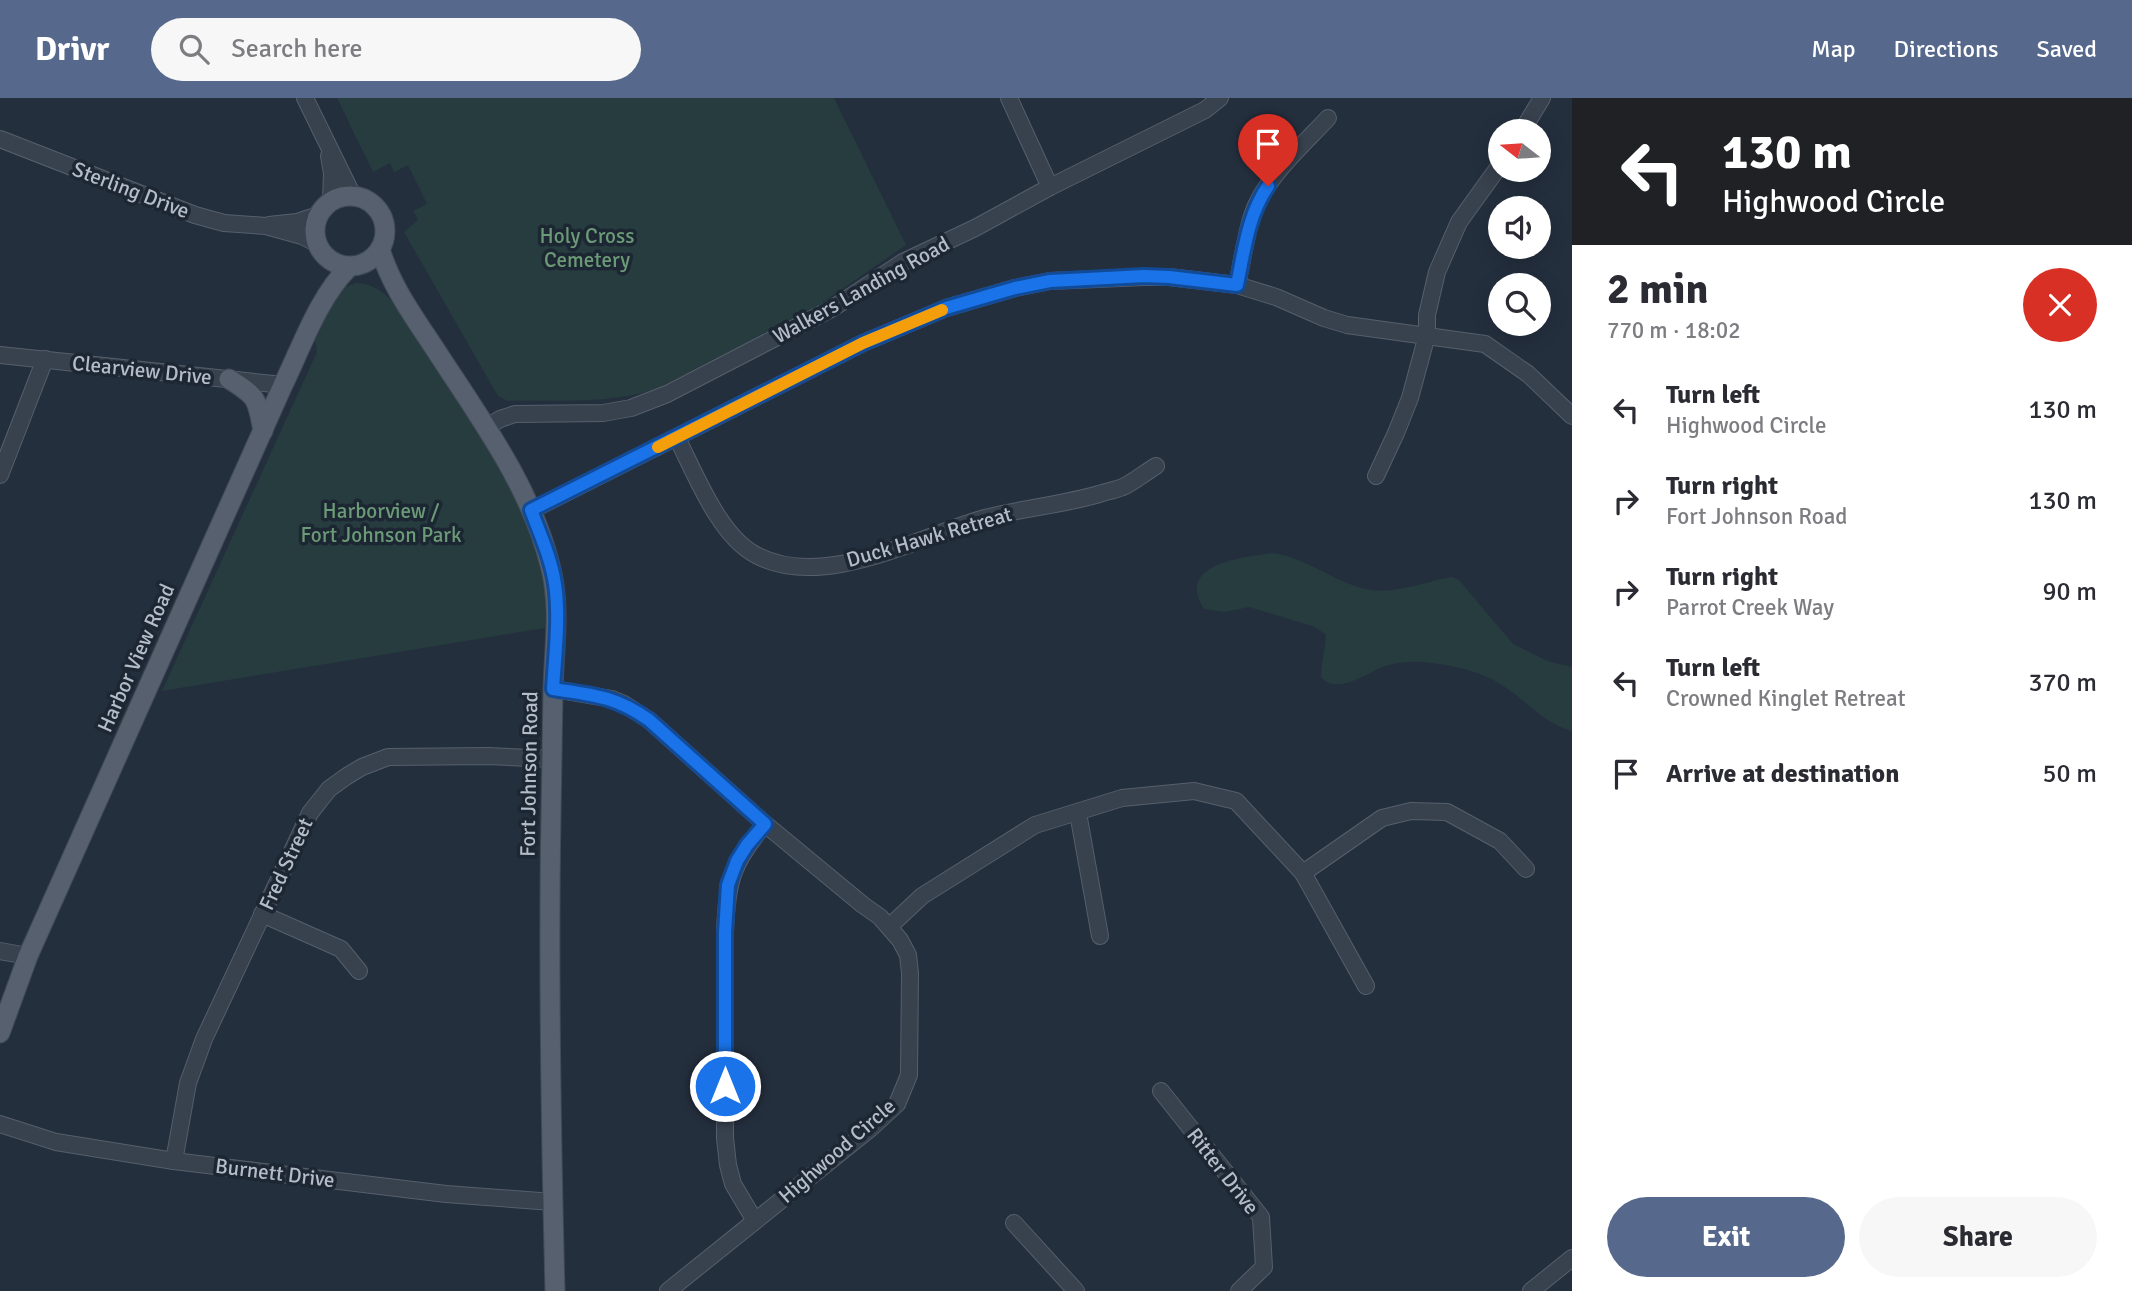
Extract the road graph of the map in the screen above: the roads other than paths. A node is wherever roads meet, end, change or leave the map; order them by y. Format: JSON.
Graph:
{"nodes":[{"id":1,"x":305,"y":98,"type":"edge"},
{"id":2,"x":1009,"y":98,"type":"edge"},
{"id":3,"x":1220,"y":98,"type":"edge"},
{"id":4,"x":1542,"y":98,"type":"edge"},
{"id":5,"x":1328,"y":118,"type":"dead end"},
{"id":6,"x":1529,"y":119,"type":"edge"},
{"id":7,"x":0,"y":139,"type":"edge"},
{"id":8,"x":326,"y":140,"type":"junction"},
{"id":9,"x":1488,"y":182,"type":"edge"},
{"id":10,"x":1050,"y":187,"type":"junction"},
{"id":11,"x":354,"y":196,"type":"junction"},
{"id":12,"x":324,"y":208,"type":"junction"},
{"id":13,"x":266,"y":226,"type":"junction"},
{"id":14,"x":319,"y":248,"type":"junction"},
{"id":15,"x":380,"y":249,"type":"junction"},
{"id":16,"x":354,"y":266,"type":"junction"},
{"id":17,"x":1237,"y":285,"type":"junction"},
{"id":18,"x":402,"y":299,"type":"junction"},
{"id":19,"x":321,"y":305,"type":"junction"},
{"id":20,"x":1427,"y":335,"type":"junction"},
{"id":21,"x":0,"y":355,"type":"edge"},
{"id":22,"x":45,"y":359,"type":"junction"},
{"id":23,"x":229,"y":379,"type":"junction"},
{"id":24,"x":283,"y":385,"type":"junction"},
{"id":25,"x":1572,"y":416,"type":"edge"},
{"id":26,"x":486,"y":428,"type":"junction"},
{"id":27,"x":263,"y":431,"type":"junction"},
{"id":28,"x":677,"y":438,"type":"junction"},
{"id":29,"x":1156,"y":466,"type":"dead end"},
{"id":30,"x":0,"y":475,"type":"edge"},
{"id":31,"x":1376,"y":476,"type":"dead end"},
{"id":32,"x":531,"y":510,"type":"junction"},
{"id":33,"x":553,"y":689,"type":"junction"},
{"id":34,"x":552,"y":759,"type":"junction"},
{"id":35,"x":1078,"y":813,"type":"junction"},
{"id":36,"x":765,"y":824,"type":"junction"},
{"id":37,"x":1526,"y":869,"type":"dead end"},
{"id":38,"x":1303,"y":873,"type":"junction"},
{"id":39,"x":262,"y":914,"type":"junction"},
{"id":40,"x":890,"y":926,"type":"junction"},
{"id":41,"x":1100,"y":936,"type":"dead end"},
{"id":42,"x":0,"y":951,"type":"edge"},
{"id":43,"x":28,"y":956,"type":"junction"},
{"id":44,"x":359,"y":971,"type":"dead end"},
{"id":45,"x":1366,"y":986,"type":"dead end"},
{"id":46,"x":0,"y":1032,"type":"edge"},
{"id":47,"x":1161,"y":1091,"type":"dead end"},
{"id":48,"x":0,"y":1124,"type":"edge"},
{"id":49,"x":174,"y":1161,"type":"junction"},
{"id":50,"x":552,"y":1202,"type":"junction"},
{"id":51,"x":755,"y":1221,"type":"junction"},
{"id":52,"x":1014,"y":1223,"type":"dead end"},
{"id":53,"x":1572,"y":1258,"type":"edge"},
{"id":54,"x":555,"y":1291,"type":"edge"},
{"id":55,"x":668,"y":1291,"type":"edge"},
{"id":56,"x":1076,"y":1291,"type":"edge"},
{"id":57,"x":1238,"y":1291,"type":"edge"},
{"id":58,"x":1531,"y":1291,"type":"edge"}],
"edges":[{"from":1,"to":8,"type":"street"},
{"from":2,"to":10,"type":"street"},
{"from":3,"to":10,"type":"street","name":"Walkers Landing Road"},
{"from":4,"to":6,"type":"street"},
{"from":5,"to":17,"type":"street"},
{"from":7,"to":13,"type":"street","name":"Sterling Drive"},
{"from":8,"to":11,"type":"street"},
{"from":8,"to":12,"type":"street"},
{"from":9,"to":20,"type":"street"},
{"from":10,"to":26,"type":"street","name":"Walkers Landing Road"},
{"from":11,"to":12,"type":"main road"},
{"from":11,"to":15,"type":"main road"},
{"from":12,"to":13,"type":"street","name":"Sterling Drive"},
{"from":12,"to":14,"type":"main road"},
{"from":13,"to":14,"type":"street","name":"Sterling Drive"},
{"from":14,"to":16,"type":"main road"},
{"from":14,"to":19,"type":"main road","name":"Harbor View Road"},
{"from":15,"to":16,"type":"main road"},
{"from":15,"to":18,"type":"main road","name":"Fort Johnson Road"},
{"from":16,"to":18,"type":"main road","name":"Fort Johnson Road"},
{"from":16,"to":19,"type":"main road","name":"Harbor View Road"},
{"from":17,"to":20,"type":"street"},
{"from":17,"to":28,"type":"street"},
{"from":18,"to":26,"type":"main road","name":"Fort Johnson Road"},
{"from":19,"to":24,"type":"main road","name":"Harbor View Road"},
{"from":20,"to":25,"type":"street"},
{"from":20,"to":31,"type":"street"},
{"from":21,"to":22,"type":"street","name":"Clearview Drive"},
{"from":22,"to":23,"type":"street","name":"Clearview Drive"},
{"from":22,"to":30,"type":"street"},
{"from":23,"to":24,"type":"street","name":"Clearview Drive"},
{"from":23,"to":27,"type":"main road"},
{"from":24,"to":27,"type":"main road","name":"Harbor View Road"},
{"from":26,"to":32,"type":"main road","name":"Fort Johnson Road"},
{"from":27,"to":43,"type":"main road","name":"Harbor View Road"},
{"from":28,"to":29,"type":"street","name":"Duck Hawk Retreat"},
{"from":28,"to":32,"type":"street"},
{"from":32,"to":33,"type":"main road","name":"Fort Johnson Road"},
{"from":33,"to":34,"type":"main road","name":"Fort Johnson Road"},
{"from":33,"to":36,"type":"street","name":"Highwood Circle"},
{"from":34,"to":39,"type":"street","name":"Fred Street"},
{"from":34,"to":50,"type":"main road","name":"Fort Johnson Road"},
{"from":35,"to":38,"type":"street"},
{"from":35,"to":40,"type":"street"},
{"from":35,"to":41,"type":"street"},
{"from":36,"to":40,"type":"street","name":"Highwood Circle"},
{"from":36,"to":51,"type":"street"},
{"from":37,"to":38,"type":"street"},
{"from":38,"to":45,"type":"street"},
{"from":39,"to":44,"type":"street"},
{"from":39,"to":49,"type":"street","name":"Fred Street"},
{"from":40,"to":51,"type":"street","name":"Highwood Circle"},
{"from":42,"to":43,"type":"street"},
{"from":43,"to":46,"type":"main road","name":"Harbor View Road"},
{"from":47,"to":57,"type":"street","name":"Ritter Drive"},
{"from":48,"to":49,"type":"street","name":"Burnett Drive"},
{"from":49,"to":50,"type":"street","name":"Burnett Drive"},
{"from":50,"to":54,"type":"main road","name":"Fort Johnson Road"},
{"from":51,"to":55,"type":"street","name":"Highwood Circle"},
{"from":52,"to":56,"type":"street"},
{"from":53,"to":58,"type":"street"}]}
